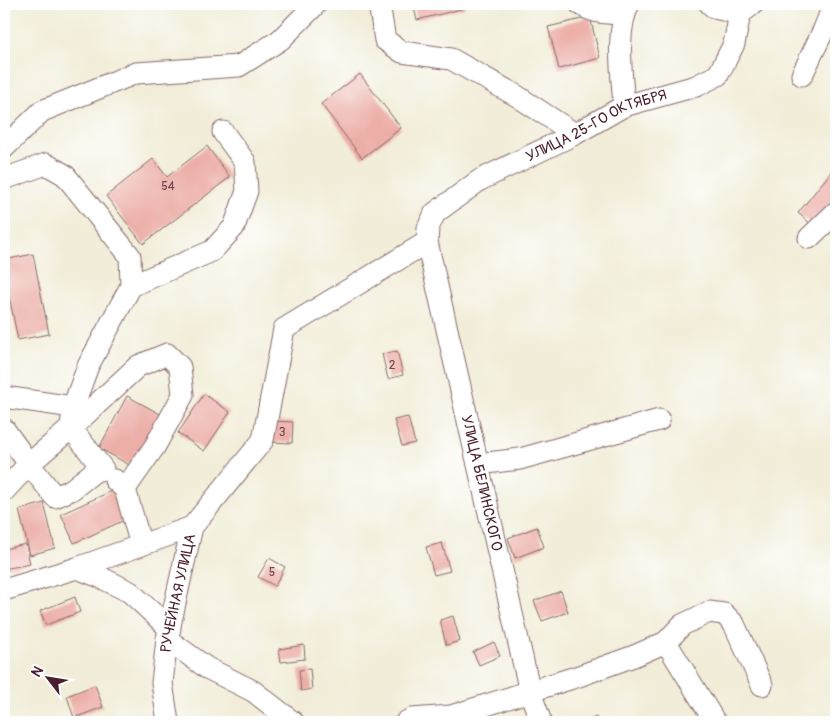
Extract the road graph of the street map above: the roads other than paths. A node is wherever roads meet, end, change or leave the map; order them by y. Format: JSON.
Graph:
{"nodes":[{"id":1,"x":316,"y":4,"type":"edge"},
{"id":2,"x":379,"y":4,"type":"edge"},
{"id":3,"x":580,"y":4,"type":"edge"},
{"id":4,"x":710,"y":4,"type":"edge"},
{"id":5,"x":834,"y":4,"type":"edge"},
{"id":6,"x":626,"y":9,"type":"edge"},
{"id":7,"x":747,"y":9,"type":"edge"},
{"id":8,"x":802,"y":75,"type":"dead end"},
{"id":9,"x":624,"y":106,"type":"junction"},
{"id":10,"x":223,"y":132,"type":"dead end"},
{"id":11,"x":575,"y":134,"type":"junction"},
{"id":12,"x":4,"y":148,"type":"edge"},
{"id":13,"x":4,"y":179,"type":"edge"},
{"id":14,"x":836,"y":212,"type":"edge"},
{"id":15,"x":810,"y":238,"type":"dead end"},
{"id":16,"x":427,"y":242,"type":"junction"},
{"id":17,"x":131,"y":286,"type":"junction"},
{"id":18,"x":4,"y":397,"type":"edge"},
{"id":19,"x":72,"y":407,"type":"junction"},
{"id":20,"x":659,"y":420,"type":"dead end"},
{"id":21,"x":70,"y":428,"type":"junction"},
{"id":22,"x":4,"y":429,"type":"edge"},
{"id":23,"x":29,"y":464,"type":"junction"},
{"id":24,"x":478,"y":464,"type":"junction"},
{"id":25,"x":103,"y":469,"type":"junction"},
{"id":26,"x":125,"y":489,"type":"junction"},
{"id":27,"x":4,"y":491,"type":"edge"},
{"id":28,"x":192,"y":527,"type":"junction"},
{"id":29,"x":140,"y":545,"type":"junction"},
{"id":30,"x":78,"y":568,"type":"junction"},
{"id":31,"x":4,"y":590,"type":"edge"},
{"id":32,"x":168,"y":634,"type":"junction"},
{"id":33,"x":666,"y":642,"type":"junction"},
{"id":34,"x":762,"y":684,"type":"dead end"},
{"id":35,"x":530,"y":692,"type":"junction"},
{"id":36,"x":168,"y":722,"type":"edge"},
{"id":37,"x":293,"y":722,"type":"edge"},
{"id":38,"x":406,"y":722,"type":"edge"},
{"id":39,"x":541,"y":722,"type":"edge"},
{"id":40,"x":715,"y":722,"type":"edge"}],
"edges":[{"from":1,"to":12,"type":"street"},
{"from":2,"to":11,"type":"street"},
{"from":3,"to":6,"type":"street"},
{"from":4,"to":7,"type":"street"},
{"from":5,"to":8,"type":"street"},
{"from":6,"to":9,"type":"street"},
{"from":7,"to":9,"type":"street","name":"УЛИЦА 25-ГО ОКТЯБРЯ"},
{"from":9,"to":11,"type":"street","name":"УЛИЦА 25-ГО ОКТЯБРЯ"},
{"from":10,"to":17,"type":"street"},
{"from":11,"to":16,"type":"street","name":"УЛИЦА 25-ГО ОКТЯБРЯ"},
{"from":13,"to":17,"type":"street"},
{"from":14,"to":15,"type":"street"},
{"from":16,"to":24,"type":"street","name":"УЛИЦА БЕЛИНСКОГО"},
{"from":16,"to":28,"type":"street","name":"РУЧЕЙНАЯ УЛИЦА"},
{"from":17,"to":19,"type":"street"},
{"from":18,"to":19,"type":"street"},
{"from":19,"to":21,"type":"street"},
{"from":20,"to":24,"type":"street"},
{"from":21,"to":23,"type":"street"},
{"from":21,"to":25,"type":"street"},
{"from":21,"to":26,"type":"street"},
{"from":22,"to":23,"type":"street"},
{"from":23,"to":25,"type":"street"},
{"from":23,"to":27,"type":"street"},
{"from":24,"to":35,"type":"street","name":"УЛИЦА БЕЛИНСКОГО"},
{"from":25,"to":26,"type":"street"},
{"from":26,"to":29,"type":"street"},
{"from":28,"to":29,"type":"street"},
{"from":28,"to":32,"type":"street","name":"РУЧЕЙНАЯ УЛИЦА"},
{"from":29,"to":30,"type":"street"},
{"from":30,"to":31,"type":"street"},
{"from":30,"to":32,"type":"street"},
{"from":32,"to":36,"type":"street","name":"РУЧЕЙНАЯ УЛИЦА"},
{"from":32,"to":37,"type":"street"},
{"from":33,"to":34,"type":"street"},
{"from":33,"to":35,"type":"street"},
{"from":33,"to":40,"type":"street"},
{"from":35,"to":38,"type":"street"},
{"from":35,"to":39,"type":"street","name":"УЛИЦА БЕЛИНСКОГО"}]}
